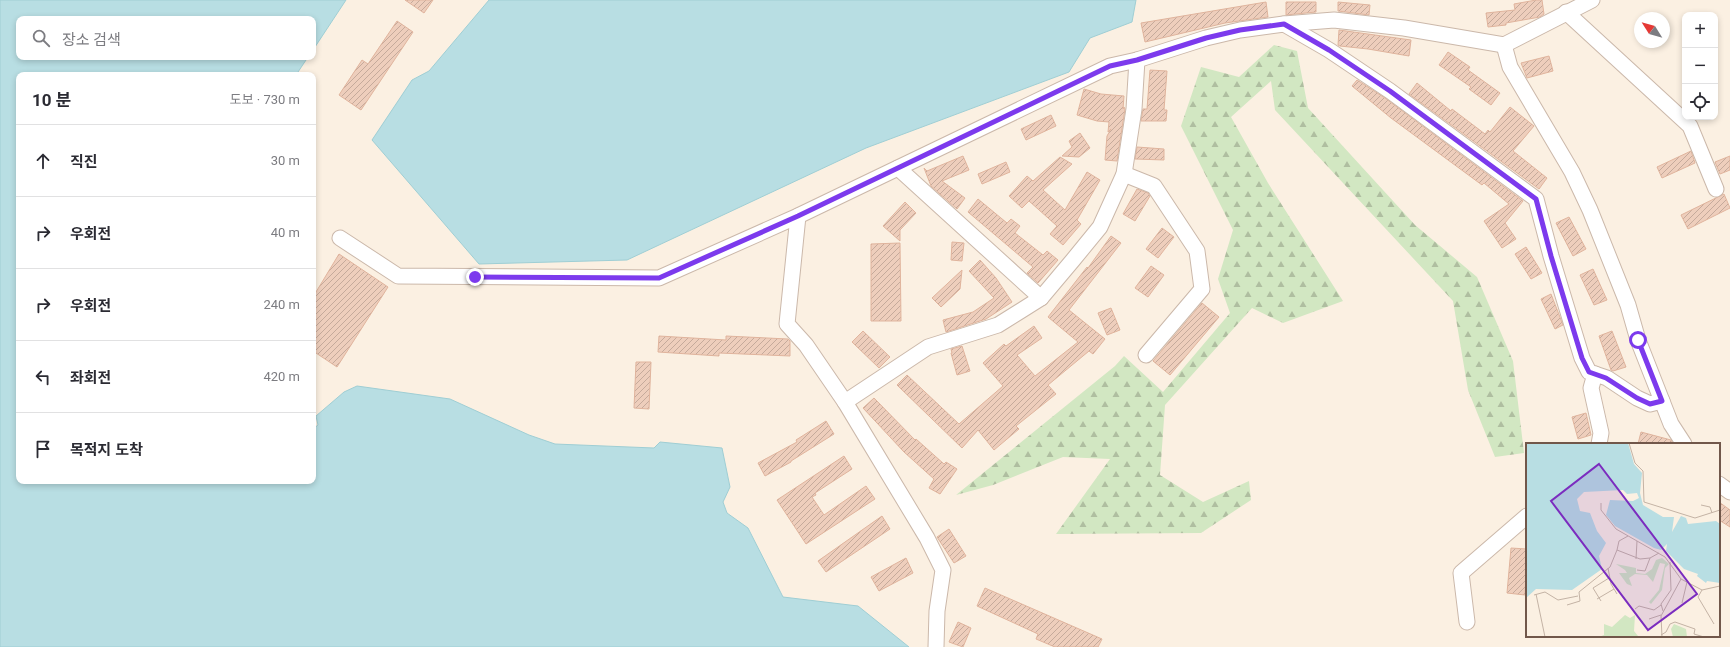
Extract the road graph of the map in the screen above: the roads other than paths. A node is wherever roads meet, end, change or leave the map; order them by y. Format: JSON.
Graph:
{"nodes":[{"id":1,"x":1592,"y":0,"type":"edge"},
{"id":2,"x":1566,"y":12,"type":"junction"},
{"id":3,"x":1284,"y":24,"type":"junction"},
{"id":4,"x":1504,"y":45,"type":"junction"},
{"id":5,"x":1137,"y":60,"type":"junction"},
{"id":6,"x":898,"y":168,"type":"junction"},
{"id":7,"x":1124,"y":174,"type":"junction"},
{"id":8,"x":1716,"y":189,"type":"dead end"},
{"id":9,"x":798,"y":216,"type":"junction"},
{"id":10,"x":340,"y":238,"type":"dead end"},
{"id":11,"x":1041,"y":298,"type":"junction"},
{"id":12,"x":1146,"y":355,"type":"dead end"},
{"id":13,"x":1594,"y":374,"type":"junction"},
{"id":14,"x":1662,"y":401,"type":"junction"},
{"id":15,"x":846,"y":402,"type":"junction"},
{"id":16,"x":1680,"y":442,"type":"edge"},
{"id":17,"x":1599,"y":443,"type":"edge"},
{"id":18,"x":1720,"y":485,"type":"edge"},
{"id":19,"x":1730,"y":492,"type":"edge"},
{"id":20,"x":1526,"y":517,"type":"edge"},
{"id":21,"x":1467,"y":622,"type":"dead end"},
{"id":22,"x":936,"y":647,"type":"edge"}],
"edges":[{"from":1,"to":2,"type":"street"},
{"from":2,"to":4,"type":"street"},
{"from":2,"to":8,"type":"street"},
{"from":3,"to":4,"type":"street"},
{"from":3,"to":5,"type":"street"},
{"from":3,"to":13,"type":"street"},
{"from":4,"to":14,"type":"street"},
{"from":5,"to":6,"type":"street"},
{"from":5,"to":7,"type":"street"},
{"from":6,"to":9,"type":"street"},
{"from":6,"to":11,"type":"street"},
{"from":7,"to":11,"type":"street"},
{"from":7,"to":12,"type":"street"},
{"from":9,"to":10,"type":"street"},
{"from":9,"to":15,"type":"street"},
{"from":11,"to":15,"type":"street"},
{"from":13,"to":14,"type":"street"},
{"from":13,"to":17,"type":"street"},
{"from":14,"to":16,"type":"street"},
{"from":15,"to":22,"type":"street"},
{"from":18,"to":19,"type":"street"},
{"from":20,"to":21,"type":"street"}]}
